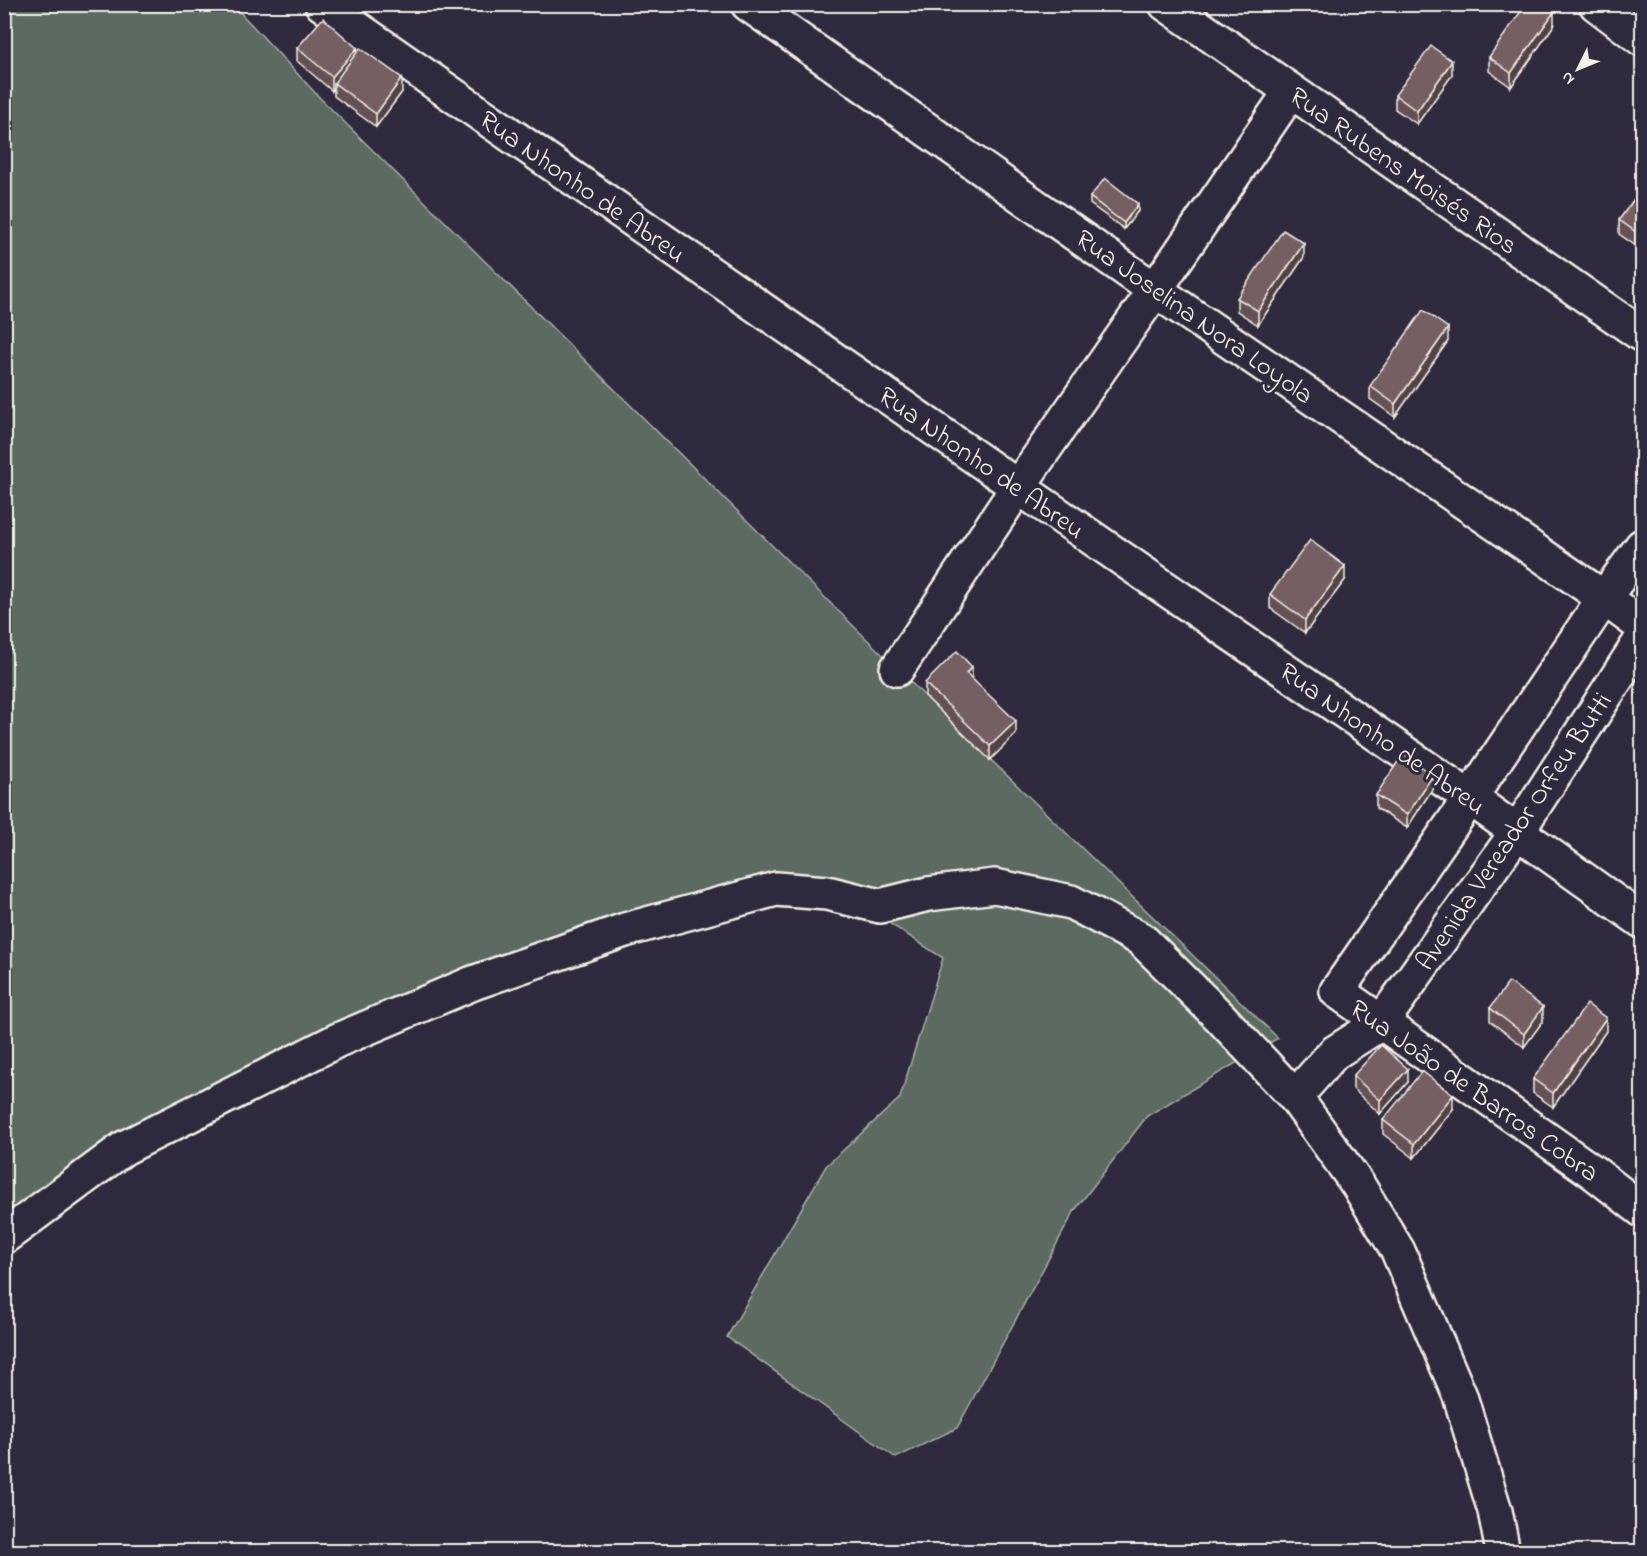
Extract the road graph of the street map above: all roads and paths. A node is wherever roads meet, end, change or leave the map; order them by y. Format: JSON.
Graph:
{"nodes":[{"id":1,"x":322,"y":4,"type":"edge"},
{"id":2,"x":748,"y":4,"type":"edge"},
{"id":3,"x":1166,"y":4,"type":"edge"},
{"id":4,"x":1596,"y":4,"type":"edge"},
{"id":5,"x":1642,"y":39,"type":"edge"},
{"id":6,"x":1291,"y":91,"type":"junction"},
{"id":7,"x":1155,"y":290,"type":"junction"},
{"id":8,"x":1642,"y":335,"type":"edge"},
{"id":9,"x":1018,"y":487,"type":"junction"},
{"id":10,"x":1642,"y":546,"type":"edge"},
{"id":11,"x":1604,"y":598,"type":"junction"},
{"id":12,"x":1642,"y":627,"type":"edge"},
{"id":13,"x":1642,"y":639,"type":"edge"},
{"id":14,"x":897,"y":669,"type":"dead end"},
{"id":15,"x":1470,"y":798,"type":"junction"},
{"id":16,"x":1517,"y":832,"type":"junction"},
{"id":17,"x":1642,"y":921,"type":"edge"},
{"id":18,"x":1337,"y":991,"type":"junction"},
{"id":19,"x":1381,"y":1023,"type":"junction"},
{"id":20,"x":1334,"y":1053,"type":"junction"},
{"id":21,"x":1294,"y":1097,"type":"junction"},
{"id":22,"x":1642,"y":1210,"type":"edge"},
{"id":23,"x":4,"y":1237,"type":"edge"},
{"id":24,"x":1503,"y":1551,"type":"edge"}],
"edges":[{"from":1,"to":9,"type":"street","name":"Rua Nhonho de Abreu"},
{"from":2,"to":7,"type":"street","name":"Rua Joselina Nora Loyola"},
{"from":3,"to":6,"type":"street","name":"Rua Rubens Moisés Rios"},
{"from":4,"to":5,"type":"street"},
{"from":6,"to":7,"type":"street"},
{"from":6,"to":8,"type":"street","name":"Rua Rubens Moisés Rios"},
{"from":7,"to":9,"type":"street"},
{"from":7,"to":11,"type":"street","name":"Rua Joselina Nora Loyola"},
{"from":9,"to":14,"type":"street"},
{"from":9,"to":15,"type":"street","name":"Rua Nhonho de Abreu"},
{"from":10,"to":11,"type":"street","name":"Avenida Vereador Orfeu Butti"},
{"from":11,"to":12,"type":"street","name":"Rua Joselina Nora Loyola"},
{"from":11,"to":15,"type":"street","name":"Avenida Vereador Orfeu Butti"},
{"from":13,"to":16,"type":"street","name":"Avenida Vereador Orfeu Butti"},
{"from":15,"to":16,"type":"street","name":"Rua Nhonho de Abreu"},
{"from":15,"to":18,"type":"street","name":"Avenida Vereador Orfeu Butti"},
{"from":16,"to":17,"type":"street","name":"Rua Nhonho de Abreu"},
{"from":16,"to":19,"type":"street","name":"Avenida Vereador Orfeu Butti"},
{"from":18,"to":19,"type":"street","name":"Rua João de Barros Cobra"},
{"from":18,"to":20,"type":"street"},
{"from":19,"to":20,"type":"street"},
{"from":19,"to":22,"type":"street","name":"Rua João de Barros Cobra"},
{"from":20,"to":21,"type":"street"},
{"from":21,"to":23,"type":"street"},
{"from":21,"to":24,"type":"street"}]}
